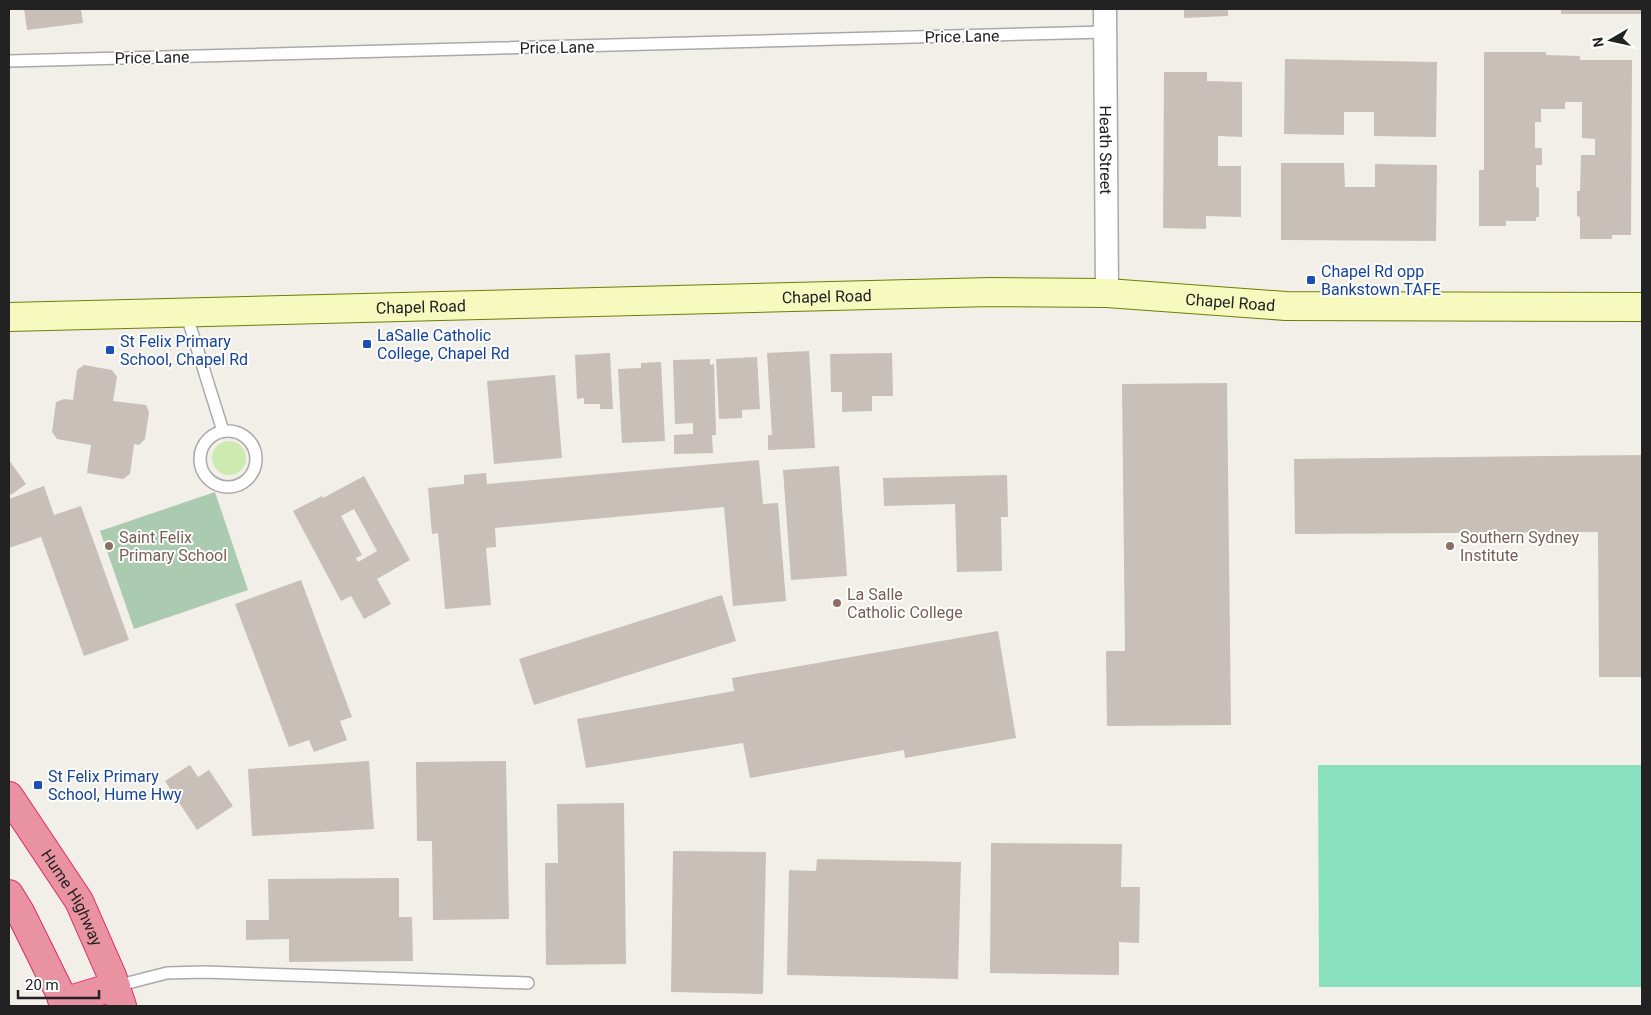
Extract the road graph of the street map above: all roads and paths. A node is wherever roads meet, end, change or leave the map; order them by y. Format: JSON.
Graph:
{"nodes":[{"id":1,"x":1105,"y":9,"type":"edge"},
{"id":2,"x":1105,"y":32,"type":"junction"},
{"id":3,"x":9,"y":61,"type":"edge"},
{"id":4,"x":1107,"y":293,"type":"junction"},
{"id":5,"x":1642,"y":306,"type":"edge"},
{"id":6,"x":186,"y":313,"type":"junction"},
{"id":7,"x":9,"y":317,"type":"edge"},
{"id":8,"x":222,"y":431,"type":"junction"},
{"id":9,"x":9,"y":796,"type":"edge"},
{"id":10,"x":9,"y":894,"type":"edge"},
{"id":11,"x":528,"y":983,"type":"dead end"},
{"id":12,"x":119,"y":996,"type":"edge"},
{"id":13,"x":63,"y":1004,"type":"edge"}],
"edges":[{"from":1,"to":2,"type":"street","name":"Heath Street"},
{"from":2,"to":3,"type":"lane","name":"Price Lane"},
{"from":2,"to":4,"type":"street","name":"Heath Street"},
{"from":4,"to":5,"type":"main road","name":"Chapel Road"},
{"from":4,"to":6,"type":"main road","name":"Chapel Road"},
{"from":6,"to":7,"type":"main road","name":"Chapel Road"},
{"from":6,"to":8,"type":"lane"},
{"from":8,"to":8,"type":"lane"},
{"from":9,"to":12,"type":"highway","name":"Hume Highway"},
{"from":10,"to":13,"type":"highway"},
{"from":11,"to":12,"type":"lane"},
{"from":12,"to":13,"type":"highway"}]}
